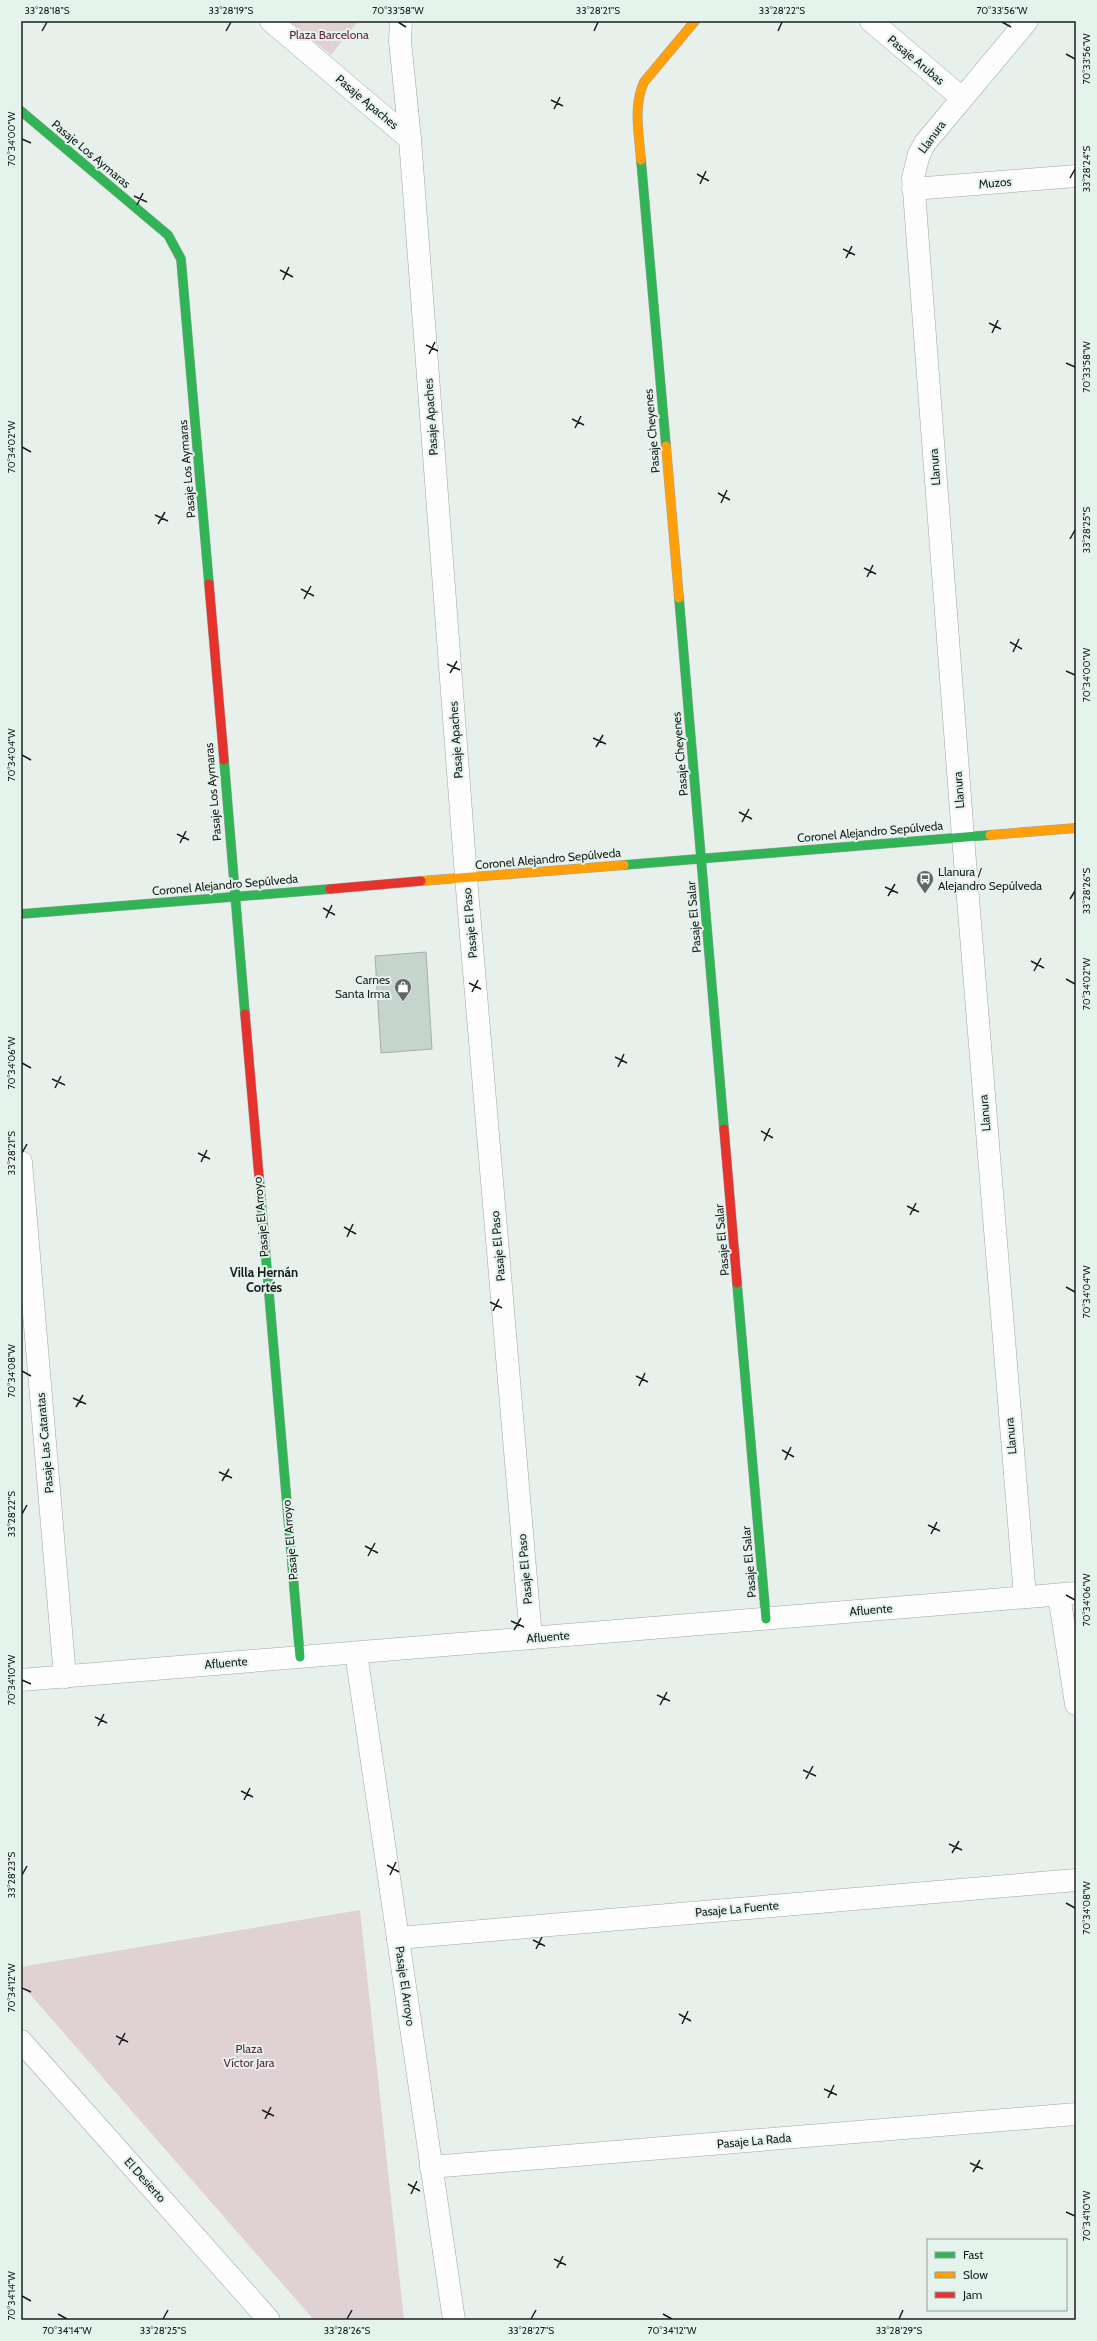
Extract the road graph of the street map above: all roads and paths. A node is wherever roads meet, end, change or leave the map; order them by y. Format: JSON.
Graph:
{"nodes":[{"id":1,"x":271,"y":21,"type":"edge"},
{"id":2,"x":401,"y":21,"type":"edge"},
{"id":3,"x":695,"y":21,"type":"edge"},
{"id":4,"x":871,"y":21,"type":"edge"},
{"id":5,"x":1027,"y":21,"type":"edge"},
{"id":6,"x":962,"y":98,"type":"junction"},
{"id":7,"x":21,"y":111,"type":"edge"},
{"id":8,"x":410,"y":139,"type":"junction"},
{"id":9,"x":1076,"y":176,"type":"edge"},
{"id":10,"x":913,"y":189,"type":"junction"},
{"id":11,"x":1076,"y":828,"type":"edge"},
{"id":12,"x":963,"y":837,"type":"junction"},
{"id":13,"x":701,"y":858,"type":"junction"},
{"id":14,"x":466,"y":877,"type":"junction"},
{"id":15,"x":234,"y":896,"type":"junction"},
{"id":16,"x":21,"y":914,"type":"edge"},
{"id":17,"x":21,"y":1162,"type":"edge"},
{"id":18,"x":1067,"y":1594,"type":"edge"},
{"id":19,"x":1025,"y":1597,"type":"junction"},
{"id":20,"x":766,"y":1619,"type":"junction"},
{"id":21,"x":531,"y":1638,"type":"junction"},
{"id":22,"x":356,"y":1653,"type":"junction"},
{"id":23,"x":300,"y":1657,"type":"junction"},
{"id":24,"x":65,"y":1677,"type":"junction"},
{"id":25,"x":21,"y":1680,"type":"edge"},
{"id":26,"x":1076,"y":1704,"type":"edge"},
{"id":27,"x":1076,"y":1880,"type":"edge"},
{"id":28,"x":398,"y":1938,"type":"junction"},
{"id":29,"x":21,"y":2040,"type":"edge"},
{"id":30,"x":1076,"y":2114,"type":"edge"},
{"id":31,"x":431,"y":2167,"type":"junction"},
{"id":32,"x":264,"y":2318,"type":"edge"},
{"id":33,"x":454,"y":2320,"type":"edge"}],
"edges":[{"from":1,"to":8,"type":"street","name":"Pasaje Apaches"},
{"from":2,"to":8,"type":"street"},
{"from":3,"to":13,"type":"street","name":"Pasaje Cheyenes"},
{"from":4,"to":6,"type":"street","name":"Pasaje Arubas"},
{"from":5,"to":6,"type":"street","name":"Llanura"},
{"from":6,"to":10,"type":"street","name":"Llanura"},
{"from":7,"to":15,"type":"street","name":"Pasaje Los Aymaras"},
{"from":8,"to":14,"type":"street","name":"Pasaje Apaches"},
{"from":9,"to":10,"type":"street","name":"Muzos"},
{"from":10,"to":12,"type":"street","name":"Llanura"},
{"from":11,"to":12,"type":"street","name":"Coronel Alejandro Sepúlveda"},
{"from":12,"to":13,"type":"street","name":"Coronel Alejandro Sepúlveda"},
{"from":12,"to":19,"type":"street","name":"Llanura"},
{"from":13,"to":14,"type":"street","name":"Coronel Alejandro Sepúlveda"},
{"from":13,"to":20,"type":"street","name":"Pasaje El Salar"},
{"from":14,"to":15,"type":"street","name":"Coronel Alejandro Sepúlveda"},
{"from":14,"to":21,"type":"street","name":"Pasaje El Paso"},
{"from":15,"to":16,"type":"street","name":"Coronel Alejandro Sepúlveda"},
{"from":15,"to":23,"type":"street","name":"Pasaje El Arroyo"},
{"from":17,"to":24,"type":"street","name":"Pasaje Las Cataratas"},
{"from":18,"to":19,"type":"street","name":"Afluente"},
{"from":18,"to":26,"type":"street"},
{"from":19,"to":20,"type":"street","name":"Afluente"},
{"from":20,"to":21,"type":"street","name":"Afluente"},
{"from":21,"to":22,"type":"street","name":"Afluente"},
{"from":22,"to":23,"type":"street","name":"Afluente"},
{"from":22,"to":28,"type":"street","name":"Pasaje El Arroyo"},
{"from":23,"to":24,"type":"street","name":"Afluente"},
{"from":24,"to":25,"type":"street","name":"Afluente"},
{"from":27,"to":28,"type":"street","name":"Pasaje La Fuente"},
{"from":28,"to":31,"type":"street","name":"Pasaje El Arroyo"},
{"from":29,"to":32,"type":"street","name":"El Desierto"},
{"from":30,"to":31,"type":"street","name":"Pasaje La Rada"},
{"from":31,"to":33,"type":"street","name":"Pasaje El Arroyo"}]}
